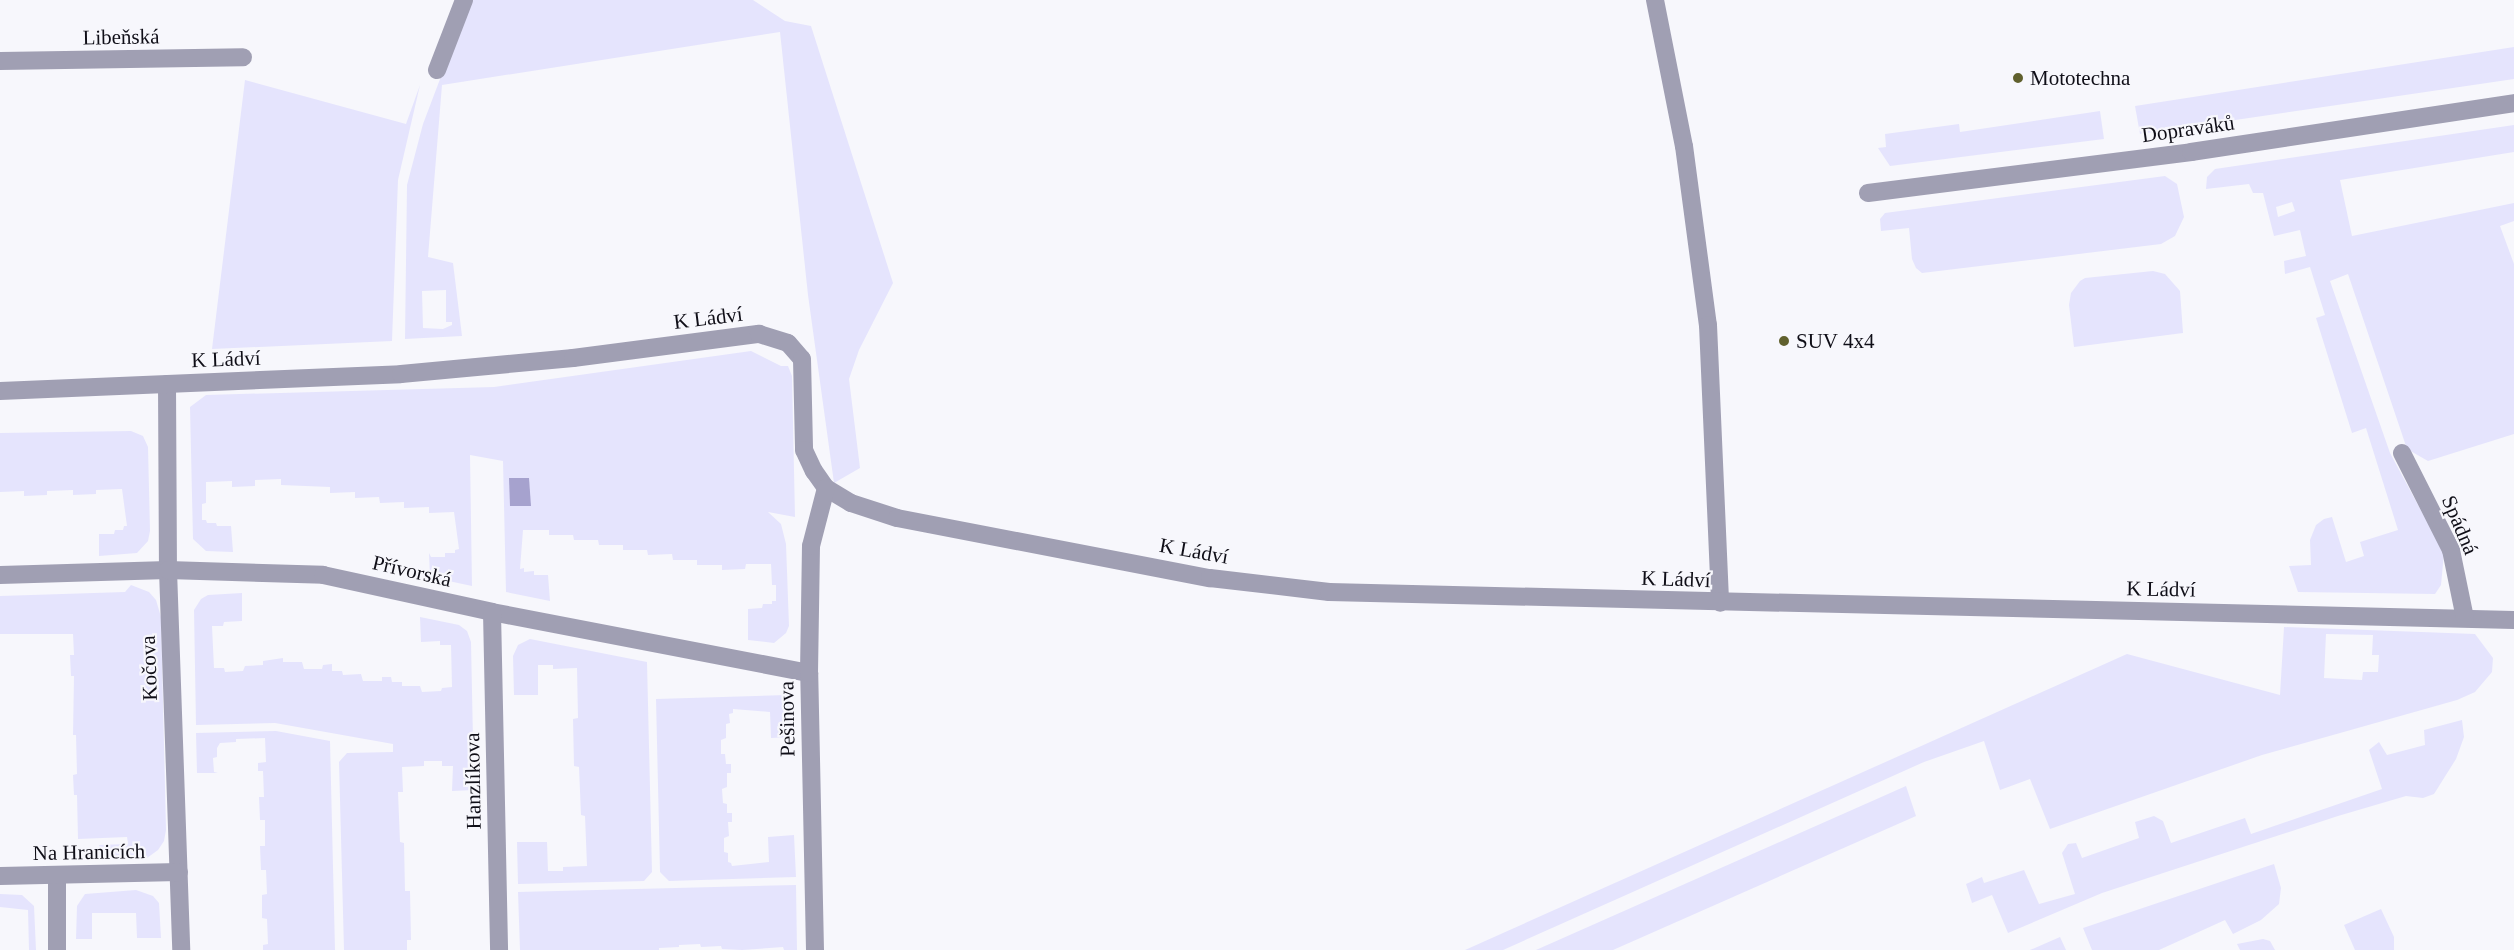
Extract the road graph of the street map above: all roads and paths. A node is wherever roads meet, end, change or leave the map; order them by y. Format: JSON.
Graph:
{"nodes":[{"id":1,"x":464,"y":0,"type":"edge"},
{"id":2,"x":1655,"y":0,"type":"edge"},
{"id":3,"x":243,"y":57,"type":"dead end"},
{"id":4,"x":0,"y":61,"type":"edge"},
{"id":5,"x":437,"y":70,"type":"dead end"},
{"id":6,"x":2514,"y":103,"type":"edge"},
{"id":7,"x":1868,"y":193,"type":"dead end"},
{"id":8,"x":167,"y":384,"type":"junction"},
{"id":9,"x":0,"y":391,"type":"edge"},
{"id":10,"x":2402,"y":453,"type":"dead end"},
{"id":11,"x":826,"y":488,"type":"junction"},
{"id":12,"x":168,"y":570,"type":"junction"},
{"id":13,"x":0,"y":574,"type":"edge"},
{"id":14,"x":1720,"y":603,"type":"junction"},
{"id":15,"x":492,"y":612,"type":"junction"},
{"id":16,"x":2465,"y":618,"type":"junction"},
{"id":17,"x":2514,"y":620,"type":"edge"},
{"id":18,"x":809,"y":673,"type":"junction"},
{"id":19,"x":178,"y":872,"type":"junction"},
{"id":20,"x":57,"y":875,"type":"junction"},
{"id":21,"x":0,"y":876,"type":"edge"},
{"id":22,"x":57,"y":950,"type":"edge"},
{"id":23,"x":181,"y":950,"type":"edge"},
{"id":24,"x":499,"y":950,"type":"edge"},
{"id":25,"x":814,"y":950,"type":"edge"}],
"edges":[{"from":1,"to":5,"type":"street"},
{"from":2,"to":14,"type":"street"},
{"from":3,"to":4,"type":"street","name":"Libeňská"},
{"from":6,"to":7,"type":"street","name":"Dopraváků"},
{"from":8,"to":9,"type":"street","name":"K Ládví"},
{"from":8,"to":11,"type":"street","name":"K Ládví"},
{"from":8,"to":12,"type":"street","name":"Kočova"},
{"from":10,"to":16,"type":"street","name":"Spádná"},
{"from":11,"to":14,"type":"street","name":"K Ládví"},
{"from":11,"to":18,"type":"street","name":"Pešinova"},
{"from":12,"to":13,"type":"street","name":"Přívorská"},
{"from":12,"to":15,"type":"street","name":"Přívorská"},
{"from":12,"to":19,"type":"street","name":"Kočova"},
{"from":14,"to":16,"type":"street","name":"K Ládví"},
{"from":15,"to":18,"type":"street","name":"Přívorská"},
{"from":15,"to":24,"type":"street","name":"Hanzlíkova"},
{"from":16,"to":17,"type":"street","name":"K Ládví"},
{"from":18,"to":25,"type":"street","name":"Pešinova"},
{"from":19,"to":20,"type":"street","name":"Na Hranicích"},
{"from":19,"to":23,"type":"street","name":"Kočova"},
{"from":20,"to":21,"type":"street","name":"Na Hranicích"},
{"from":20,"to":22,"type":"street"}]}
